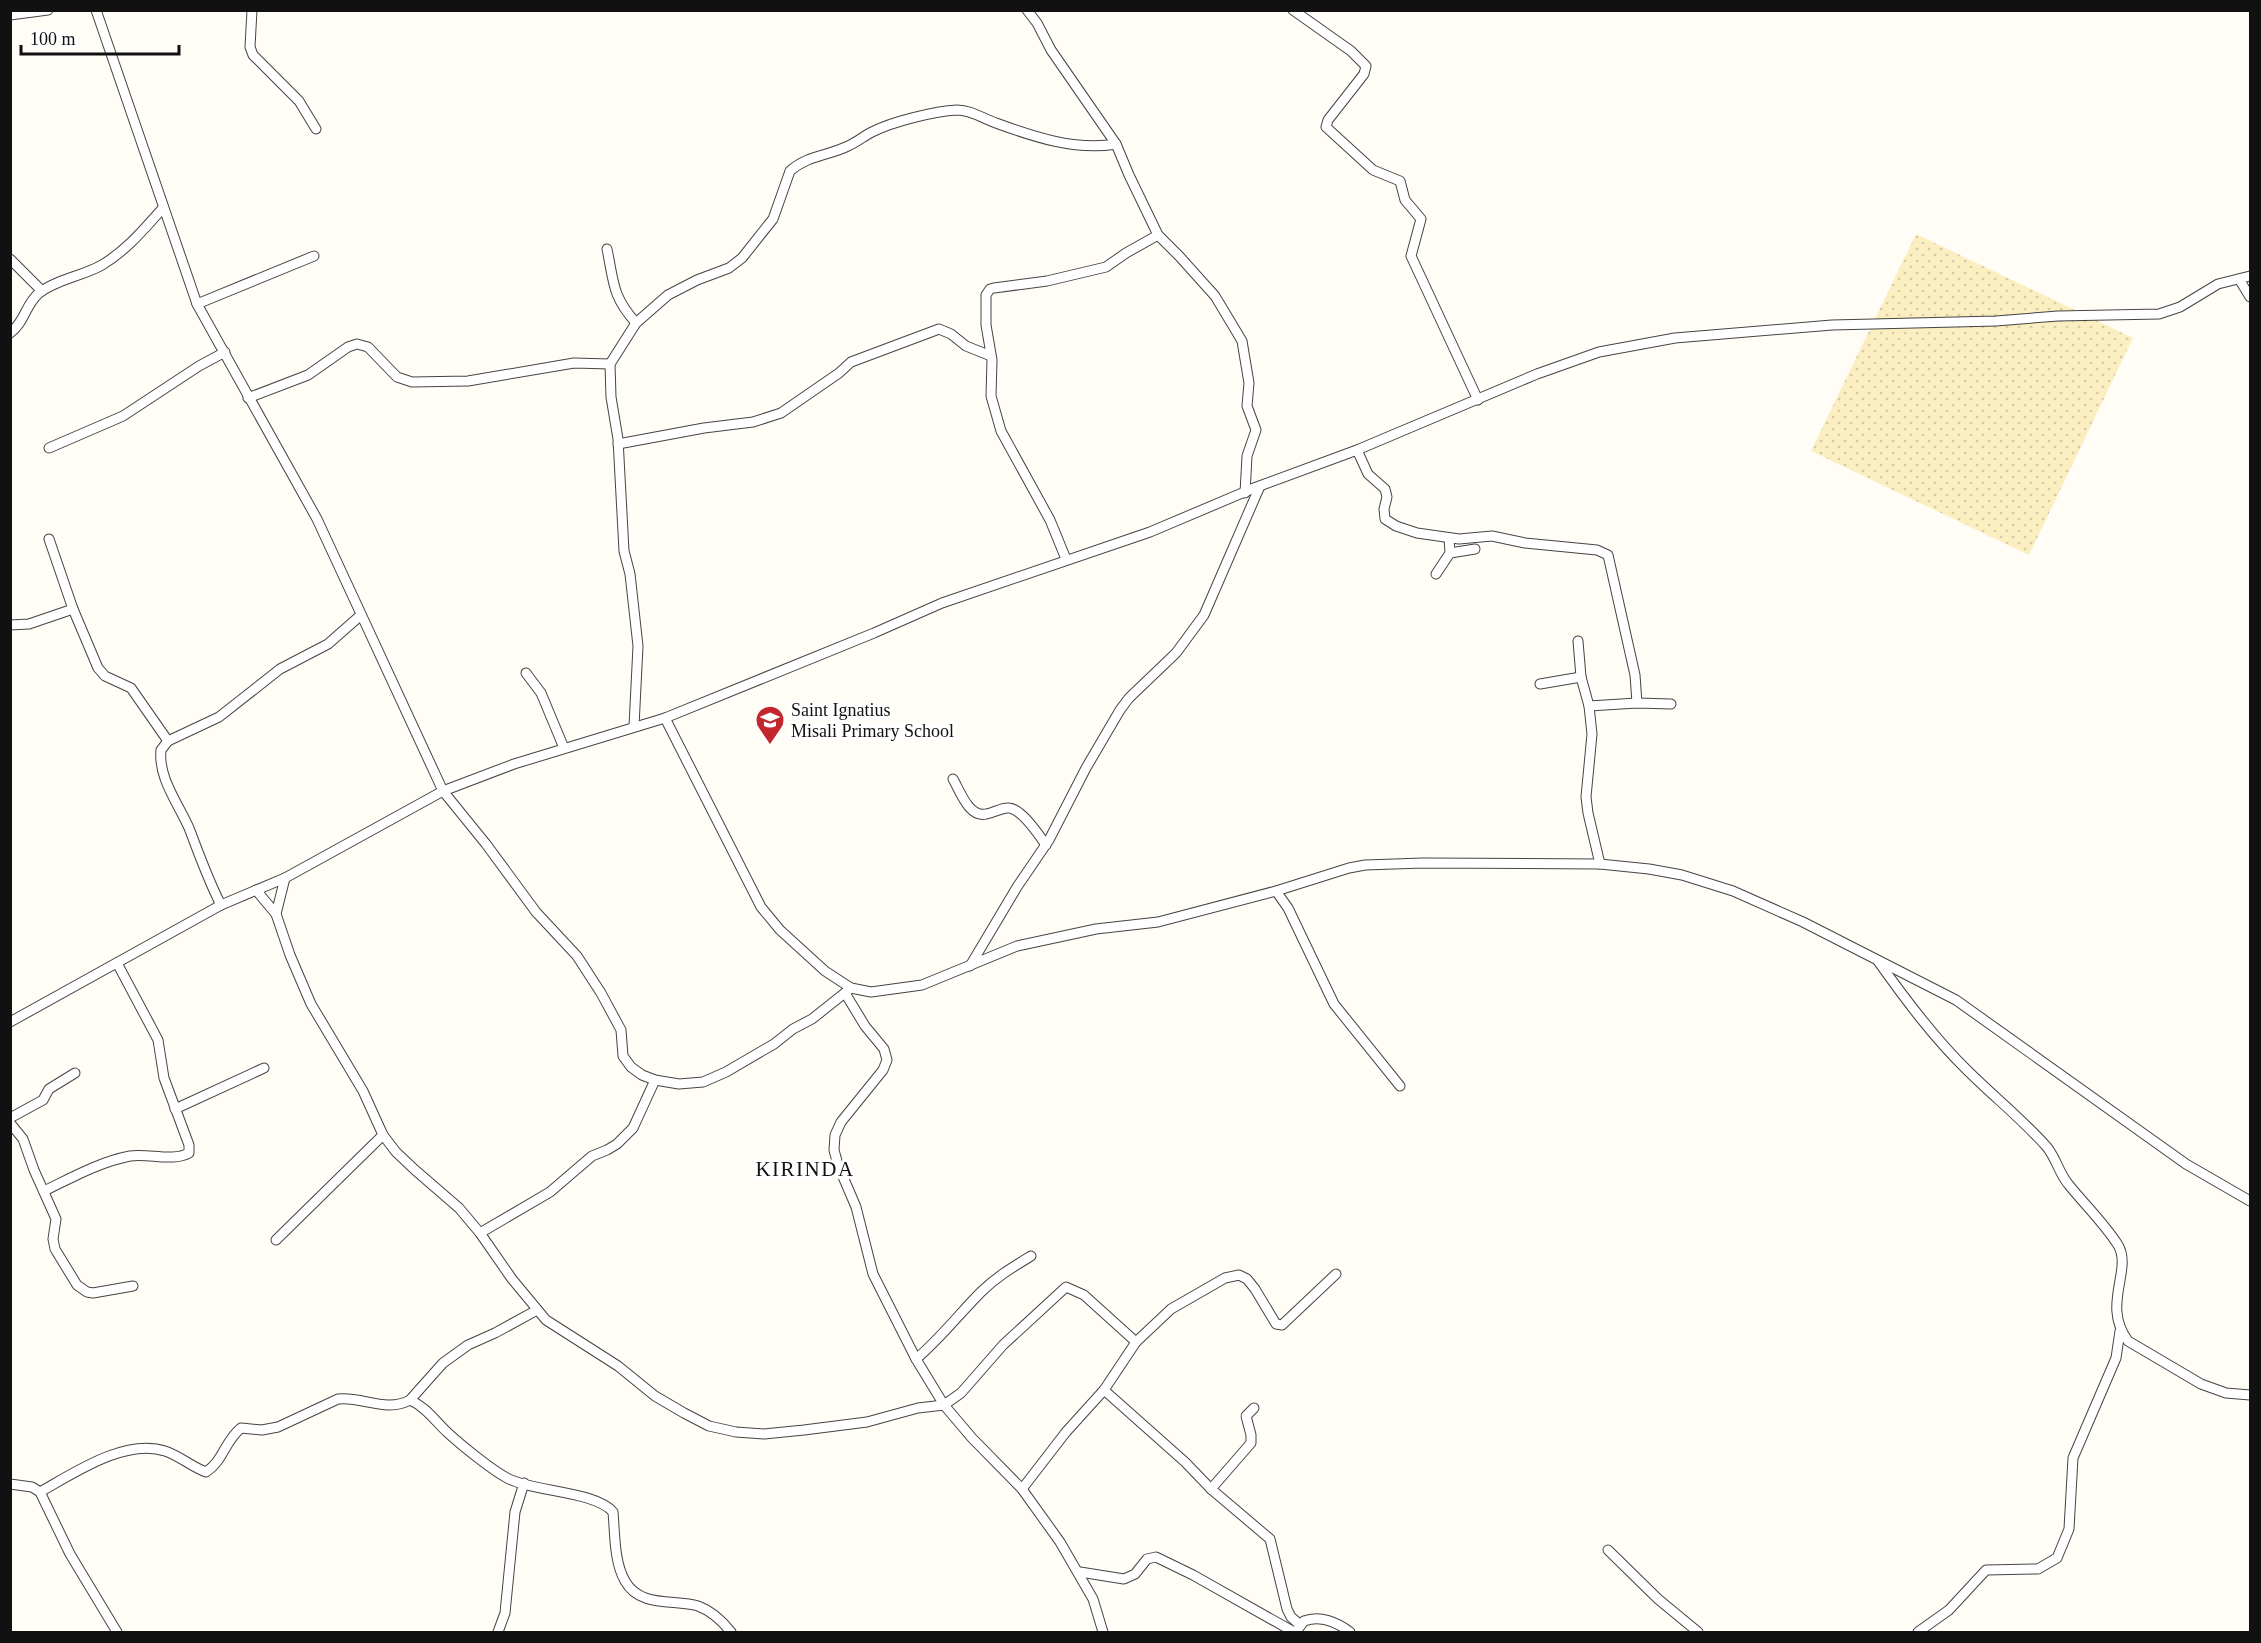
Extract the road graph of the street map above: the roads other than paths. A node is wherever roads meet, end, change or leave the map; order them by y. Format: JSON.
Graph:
{"nodes":[{"id":1,"x":48,"y":10,"type":"edge"},
{"id":2,"x":96,"y":10,"type":"edge"},
{"id":3,"x":252,"y":10,"type":"edge"},
{"id":4,"x":1027,"y":10,"type":"edge"},
{"id":5,"x":1293,"y":10,"type":"edge"},
{"id":6,"x":10,"y":15,"type":"edge"},
{"id":7,"x":316,"y":129,"type":"dead end"},
{"id":8,"x":1116,"y":144,"type":"junction"},
{"id":9,"x":163,"y":208,"type":"junction"},
{"id":10,"x":1158,"y":235,"type":"junction"},
{"id":11,"x":607,"y":249,"type":"dead end"},
{"id":12,"x":314,"y":256,"type":"dead end"},
{"id":13,"x":10,"y":260,"type":"edge"},
{"id":14,"x":2250,"y":276,"type":"edge"},
{"id":15,"x":2239,"y":279,"type":"junction"},
{"id":16,"x":42,"y":291,"type":"junction"},
{"id":17,"x":2250,"y":297,"type":"edge"},
{"id":18,"x":197,"y":304,"type":"junction"},
{"id":19,"x":636,"y":323,"type":"junction"},
{"id":20,"x":10,"y":333,"type":"edge"},
{"id":21,"x":225,"y":352,"type":"junction"},
{"id":22,"x":991,"y":356,"type":"junction"},
{"id":23,"x":610,"y":364,"type":"junction"},
{"id":24,"x":248,"y":398,"type":"junction"},
{"id":25,"x":1478,"y":400,"type":"junction"},
{"id":26,"x":618,"y":444,"type":"junction"},
{"id":27,"x":50,"y":448,"type":"dead end"},
{"id":28,"x":1357,"y":450,"type":"junction"},
{"id":29,"x":1260,"y":486,"type":"junction"},
{"id":30,"x":1245,"y":493,"type":"junction"},
{"id":31,"x":1449,"y":537,"type":"junction"},
{"id":32,"x":49,"y":539,"type":"dead end"},
{"id":33,"x":1475,"y":549,"type":"dead end"},
{"id":34,"x":1450,"y":553,"type":"junction"},
{"id":35,"x":1066,"y":560,"type":"junction"},
{"id":36,"x":1436,"y":574,"type":"dead end"},
{"id":37,"x":73,"y":609,"type":"junction"},
{"id":38,"x":361,"y":615,"type":"junction"},
{"id":39,"x":10,"y":625,"type":"edge"},
{"id":40,"x":1578,"y":641,"type":"dead end"},
{"id":41,"x":526,"y":673,"type":"dead end"},
{"id":42,"x":1581,"y":677,"type":"junction"},
{"id":43,"x":1540,"y":684,"type":"dead end"},
{"id":44,"x":1637,"y":703,"type":"junction"},
{"id":45,"x":1671,"y":704,"type":"dead end"},
{"id":46,"x":1589,"y":706,"type":"junction"},
{"id":47,"x":664,"y":718,"type":"junction"},
{"id":48,"x":634,"y":726,"type":"junction"},
{"id":49,"x":168,"y":741,"type":"junction"},
{"id":50,"x":564,"y":748,"type":"junction"},
{"id":51,"x":953,"y":779,"type":"dead end"},
{"id":52,"x":443,"y":791,"type":"junction"},
{"id":53,"x":1046,"y":845,"type":"junction"},
{"id":54,"x":1600,"y":864,"type":"junction"},
{"id":55,"x":285,"y":878,"type":"junction"},
{"id":56,"x":256,"y":890,"type":"junction"},
{"id":57,"x":1276,"y":891,"type":"junction"},
{"id":58,"x":220,"y":905,"type":"junction"},
{"id":59,"x":276,"y":914,"type":"junction"},
{"id":60,"x":1877,"y":959,"type":"junction"},
{"id":61,"x":117,"y":963,"type":"junction"},
{"id":62,"x":970,"y":966,"type":"junction"},
{"id":63,"x":848,"y":991,"type":"junction"},
{"id":64,"x":10,"y":1022,"type":"edge"},
{"id":65,"x":264,"y":1068,"type":"dead end"},
{"id":66,"x":75,"y":1072,"type":"dead end"},
{"id":67,"x":655,"y":1080,"type":"junction"},
{"id":68,"x":1400,"y":1086,"type":"dead end"},
{"id":69,"x":175,"y":1109,"type":"junction"},
{"id":70,"x":10,"y":1118,"type":"edge"},
{"id":71,"x":10,"y":1123,"type":"edge"},
{"id":72,"x":383,"y":1135,"type":"junction"},
{"id":73,"x":44,"y":1191,"type":"junction"},
{"id":74,"x":2250,"y":1201,"type":"edge"},
{"id":75,"x":480,"y":1233,"type":"junction"},
{"id":76,"x":276,"y":1240,"type":"dead end"},
{"id":77,"x":1031,"y":1256,"type":"dead end"},
{"id":78,"x":1336,"y":1274,"type":"dead end"},
{"id":79,"x":133,"y":1286,"type":"dead end"},
{"id":80,"x":537,"y":1310,"type":"junction"},
{"id":81,"x":2120,"y":1331,"type":"junction"},
{"id":82,"x":1136,"y":1342,"type":"junction"},
{"id":83,"x":916,"y":1359,"type":"junction"},
{"id":84,"x":420,"y":1389,"type":"junction"},
{"id":85,"x":1104,"y":1389,"type":"junction"},
{"id":86,"x":2250,"y":1395,"type":"edge"},
{"id":87,"x":410,"y":1400,"type":"junction"},
{"id":88,"x":944,"y":1405,"type":"junction"},
{"id":89,"x":422,"y":1406,"type":"junction"},
{"id":90,"x":1254,"y":1408,"type":"dead end"},
{"id":91,"x":524,"y":1483,"type":"junction"},
{"id":92,"x":10,"y":1484,"type":"edge"},
{"id":93,"x":1022,"y":1489,"type":"junction"},
{"id":94,"x":1211,"y":1489,"type":"junction"},
{"id":95,"x":40,"y":1492,"type":"junction"},
{"id":96,"x":1608,"y":1550,"type":"dead end"},
{"id":97,"x":1080,"y":1572,"type":"junction"},
{"id":98,"x":1297,"y":1630,"type":"edge"},
{"id":99,"x":117,"y":1632,"type":"edge"},
{"id":100,"x":498,"y":1632,"type":"edge"},
{"id":101,"x":730,"y":1632,"type":"edge"},
{"id":102,"x":1103,"y":1632,"type":"edge"},
{"id":103,"x":1350,"y":1632,"type":"edge"},
{"id":104,"x":1698,"y":1632,"type":"edge"},
{"id":105,"x":1918,"y":1632,"type":"edge"}],
"edges":[{"from":1,"to":6,"type":"street"},
{"from":2,"to":9,"type":"street"},
{"from":3,"to":7,"type":"street"},
{"from":4,"to":8,"type":"street"},
{"from":5,"to":25,"type":"street"},
{"from":8,"to":10,"type":"street"},
{"from":8,"to":19,"type":"street"},
{"from":9,"to":16,"type":"street"},
{"from":9,"to":18,"type":"street"},
{"from":10,"to":22,"type":"street"},
{"from":10,"to":30,"type":"street"},
{"from":11,"to":19,"type":"street"},
{"from":12,"to":18,"type":"street"},
{"from":13,"to":16,"type":"street"},
{"from":14,"to":15,"type":"street"},
{"from":15,"to":17,"type":"street"},
{"from":15,"to":25,"type":"street"},
{"from":16,"to":20,"type":"street"},
{"from":18,"to":21,"type":"street"},
{"from":19,"to":23,"type":"street"},
{"from":21,"to":24,"type":"street"},
{"from":21,"to":27,"type":"street"},
{"from":22,"to":26,"type":"street"},
{"from":22,"to":35,"type":"street"},
{"from":23,"to":24,"type":"street"},
{"from":23,"to":26,"type":"street"},
{"from":24,"to":38,"type":"street"},
{"from":25,"to":28,"type":"street"},
{"from":26,"to":48,"type":"street"},
{"from":28,"to":29,"type":"street"},
{"from":28,"to":31,"type":"street"},
{"from":29,"to":30,"type":"street"},
{"from":29,"to":53,"type":"street"},
{"from":30,"to":35,"type":"street"},
{"from":31,"to":34,"type":"street"},
{"from":31,"to":44,"type":"street"},
{"from":32,"to":37,"type":"street"},
{"from":33,"to":34,"type":"street"},
{"from":34,"to":36,"type":"street"},
{"from":35,"to":47,"type":"street"},
{"from":37,"to":39,"type":"street"},
{"from":37,"to":49,"type":"street"},
{"from":38,"to":49,"type":"street"},
{"from":38,"to":52,"type":"street"},
{"from":40,"to":42,"type":"street"},
{"from":41,"to":50,"type":"street"},
{"from":42,"to":43,"type":"street"},
{"from":42,"to":46,"type":"street"},
{"from":44,"to":45,"type":"street"},
{"from":44,"to":46,"type":"street"},
{"from":46,"to":54,"type":"street"},
{"from":47,"to":48,"type":"street"},
{"from":47,"to":63,"type":"street"},
{"from":48,"to":50,"type":"street"},
{"from":49,"to":58,"type":"street"},
{"from":50,"to":52,"type":"street"},
{"from":51,"to":53,"type":"street"},
{"from":52,"to":55,"type":"street"},
{"from":52,"to":67,"type":"street"},
{"from":53,"to":62,"type":"street"},
{"from":54,"to":57,"type":"street"},
{"from":54,"to":60,"type":"street"},
{"from":55,"to":56,"type":"street"},
{"from":55,"to":59,"type":"street"},
{"from":56,"to":58,"type":"street"},
{"from":56,"to":59,"type":"street"},
{"from":57,"to":62,"type":"street"},
{"from":57,"to":68,"type":"street"},
{"from":58,"to":61,"type":"street"},
{"from":59,"to":72,"type":"street"},
{"from":60,"to":74,"type":"street"},
{"from":60,"to":81,"type":"street"},
{"from":61,"to":64,"type":"street"},
{"from":61,"to":69,"type":"street"},
{"from":62,"to":63,"type":"street"},
{"from":63,"to":67,"type":"street"},
{"from":63,"to":83,"type":"street"},
{"from":65,"to":69,"type":"street"},
{"from":66,"to":70,"type":"street"},
{"from":67,"to":75,"type":"street"},
{"from":69,"to":73,"type":"street"},
{"from":71,"to":73,"type":"street"},
{"from":72,"to":75,"type":"street"},
{"from":72,"to":76,"type":"street"},
{"from":73,"to":79,"type":"street"},
{"from":75,"to":80,"type":"street"},
{"from":77,"to":83,"type":"street"},
{"from":78,"to":82,"type":"street"},
{"from":80,"to":84,"type":"street"},
{"from":80,"to":88,"type":"street"},
{"from":81,"to":86,"type":"street"},
{"from":81,"to":105,"type":"street"},
{"from":82,"to":85,"type":"street"},
{"from":82,"to":88,"type":"street"},
{"from":83,"to":88,"type":"street"},
{"from":84,"to":87,"type":"street"},
{"from":84,"to":89,"type":"street"},
{"from":85,"to":93,"type":"street"},
{"from":85,"to":94,"type":"street"},
{"from":87,"to":89,"type":"street"},
{"from":87,"to":95,"type":"street"},
{"from":88,"to":93,"type":"street"},
{"from":89,"to":91,"type":"street"},
{"from":90,"to":94,"type":"street"},
{"from":91,"to":100,"type":"street"},
{"from":91,"to":101,"type":"street"},
{"from":92,"to":95,"type":"street"},
{"from":93,"to":97,"type":"street"},
{"from":94,"to":98,"type":"street"},
{"from":95,"to":99,"type":"street"},
{"from":96,"to":104,"type":"street"},
{"from":97,"to":98,"type":"street"},
{"from":97,"to":102,"type":"street"},
{"from":98,"to":103,"type":"street"}]}
